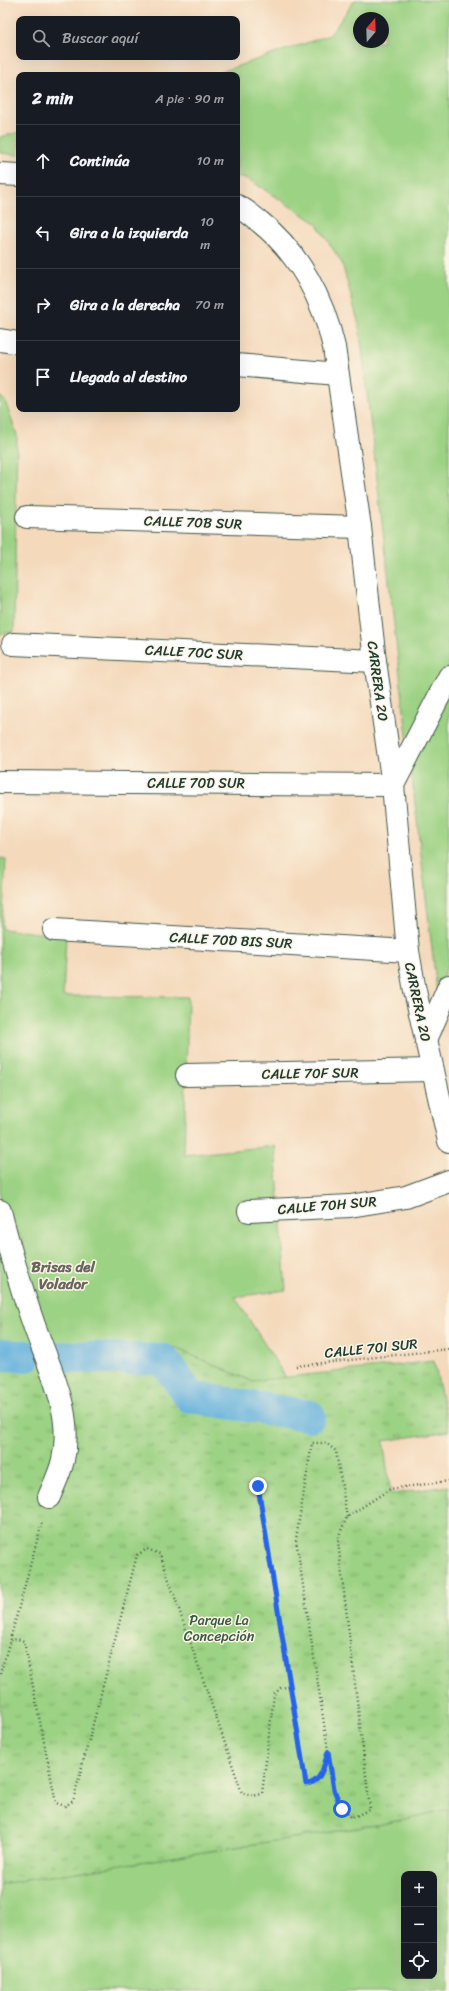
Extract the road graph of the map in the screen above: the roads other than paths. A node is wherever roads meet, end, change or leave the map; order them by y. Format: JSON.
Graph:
{"nodes":[{"id":1,"x":0,"y":174,"type":"edge"},
{"id":2,"x":16,"y":175,"type":"edge"},
{"id":3,"x":240,"y":207,"type":"edge"},
{"id":4,"x":0,"y":340,"type":"edge"},
{"id":5,"x":16,"y":343,"type":"edge"},
{"id":6,"x":240,"y":365,"type":"edge"},
{"id":7,"x":337,"y":374,"type":"junction"},
{"id":8,"x":28,"y":517,"type":"dead end"},
{"id":9,"x":360,"y":527,"type":"junction"},
{"id":10,"x":13,"y":644,"type":"dead end"},
{"id":11,"x":374,"y":661,"type":"junction"},
{"id":12,"x":449,"y":677,"type":"edge"},
{"id":13,"x":0,"y":782,"type":"edge"},
{"id":14,"x":393,"y":785,"type":"junction"},
{"id":15,"x":54,"y":930,"type":"dead end"},
{"id":16,"x":408,"y":951,"type":"junction"},
{"id":17,"x":449,"y":986,"type":"edge"},
{"id":18,"x":426,"y":1040,"type":"junction"},
{"id":19,"x":432,"y":1070,"type":"junction"},
{"id":20,"x":187,"y":1075,"type":"dead end"},
{"id":21,"x":449,"y":1141,"type":"edge"},
{"id":22,"x":449,"y":1181,"type":"edge"},
{"id":23,"x":0,"y":1211,"type":"edge"},
{"id":24,"x":249,"y":1211,"type":"dead end"},
{"id":25,"x":49,"y":1497,"type":"road end"}],
"edges":[{"from":1,"to":2,"type":"street"},
{"from":3,"to":7,"type":"street","name":"CARRERA 20"},
{"from":4,"to":5,"type":"street"},
{"from":6,"to":7,"type":"street"},
{"from":7,"to":9,"type":"street","name":"CARRERA 20"},
{"from":8,"to":9,"type":"street","name":"CALLE 70B SUR"},
{"from":9,"to":11,"type":"street","name":"CARRERA 20"},
{"from":10,"to":11,"type":"street","name":"CALLE 70C SUR"},
{"from":11,"to":14,"type":"street","name":"CARRERA 20"},
{"from":12,"to":14,"type":"street"},
{"from":13,"to":14,"type":"street","name":"CALLE 70D SUR"},
{"from":14,"to":16,"type":"street","name":"CARRERA 20"},
{"from":15,"to":16,"type":"street","name":"CALLE 70D BIS SUR"},
{"from":16,"to":18,"type":"street","name":"CARRERA 20"},
{"from":17,"to":18,"type":"street"},
{"from":18,"to":19,"type":"street","name":"CARRERA 20"},
{"from":19,"to":20,"type":"street","name":"CALLE 70F SUR"},
{"from":19,"to":21,"type":"street","name":"CARRERA 20"},
{"from":22,"to":24,"type":"street","name":"CALLE 70H SUR"},
{"from":23,"to":25,"type":"street"}]}
